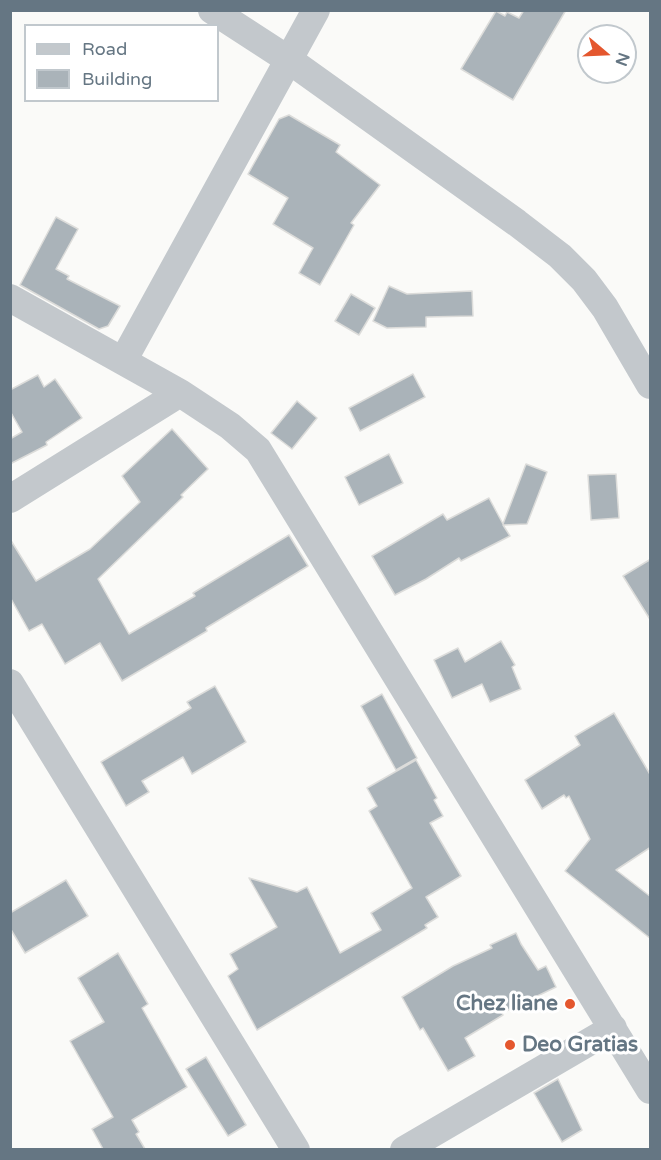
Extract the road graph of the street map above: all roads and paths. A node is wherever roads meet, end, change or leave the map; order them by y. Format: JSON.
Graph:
{"nodes":[{"id":1,"x":212,"y":10,"type":"edge"},
{"id":2,"x":316,"y":10,"type":"edge"},
{"id":3,"x":289,"y":60,"type":"junction"},
{"id":4,"x":10,"y":298,"type":"edge"},
{"id":5,"x":123,"y":362,"type":"junction"},
{"id":6,"x":651,"y":385,"type":"edge"},
{"id":7,"x":180,"y":393,"type":"junction"},
{"id":8,"x":10,"y":499,"type":"edge"},
{"id":9,"x":10,"y":683,"type":"edge"},
{"id":10,"x":613,"y":1028,"type":"junction"},
{"id":11,"x":651,"y":1090,"type":"edge"},
{"id":12,"x":296,"y":1149,"type":"edge"},
{"id":13,"x":404,"y":1149,"type":"edge"}],
"edges":[{"from":1,"to":3,"type":"street"},
{"from":2,"to":3,"type":"street"},
{"from":3,"to":5,"type":"street"},
{"from":3,"to":6,"type":"street"},
{"from":4,"to":5,"type":"street"},
{"from":5,"to":7,"type":"street"},
{"from":7,"to":8,"type":"street"},
{"from":7,"to":10,"type":"street"},
{"from":9,"to":12,"type":"street"},
{"from":10,"to":11,"type":"street"},
{"from":10,"to":13,"type":"street"}]}
